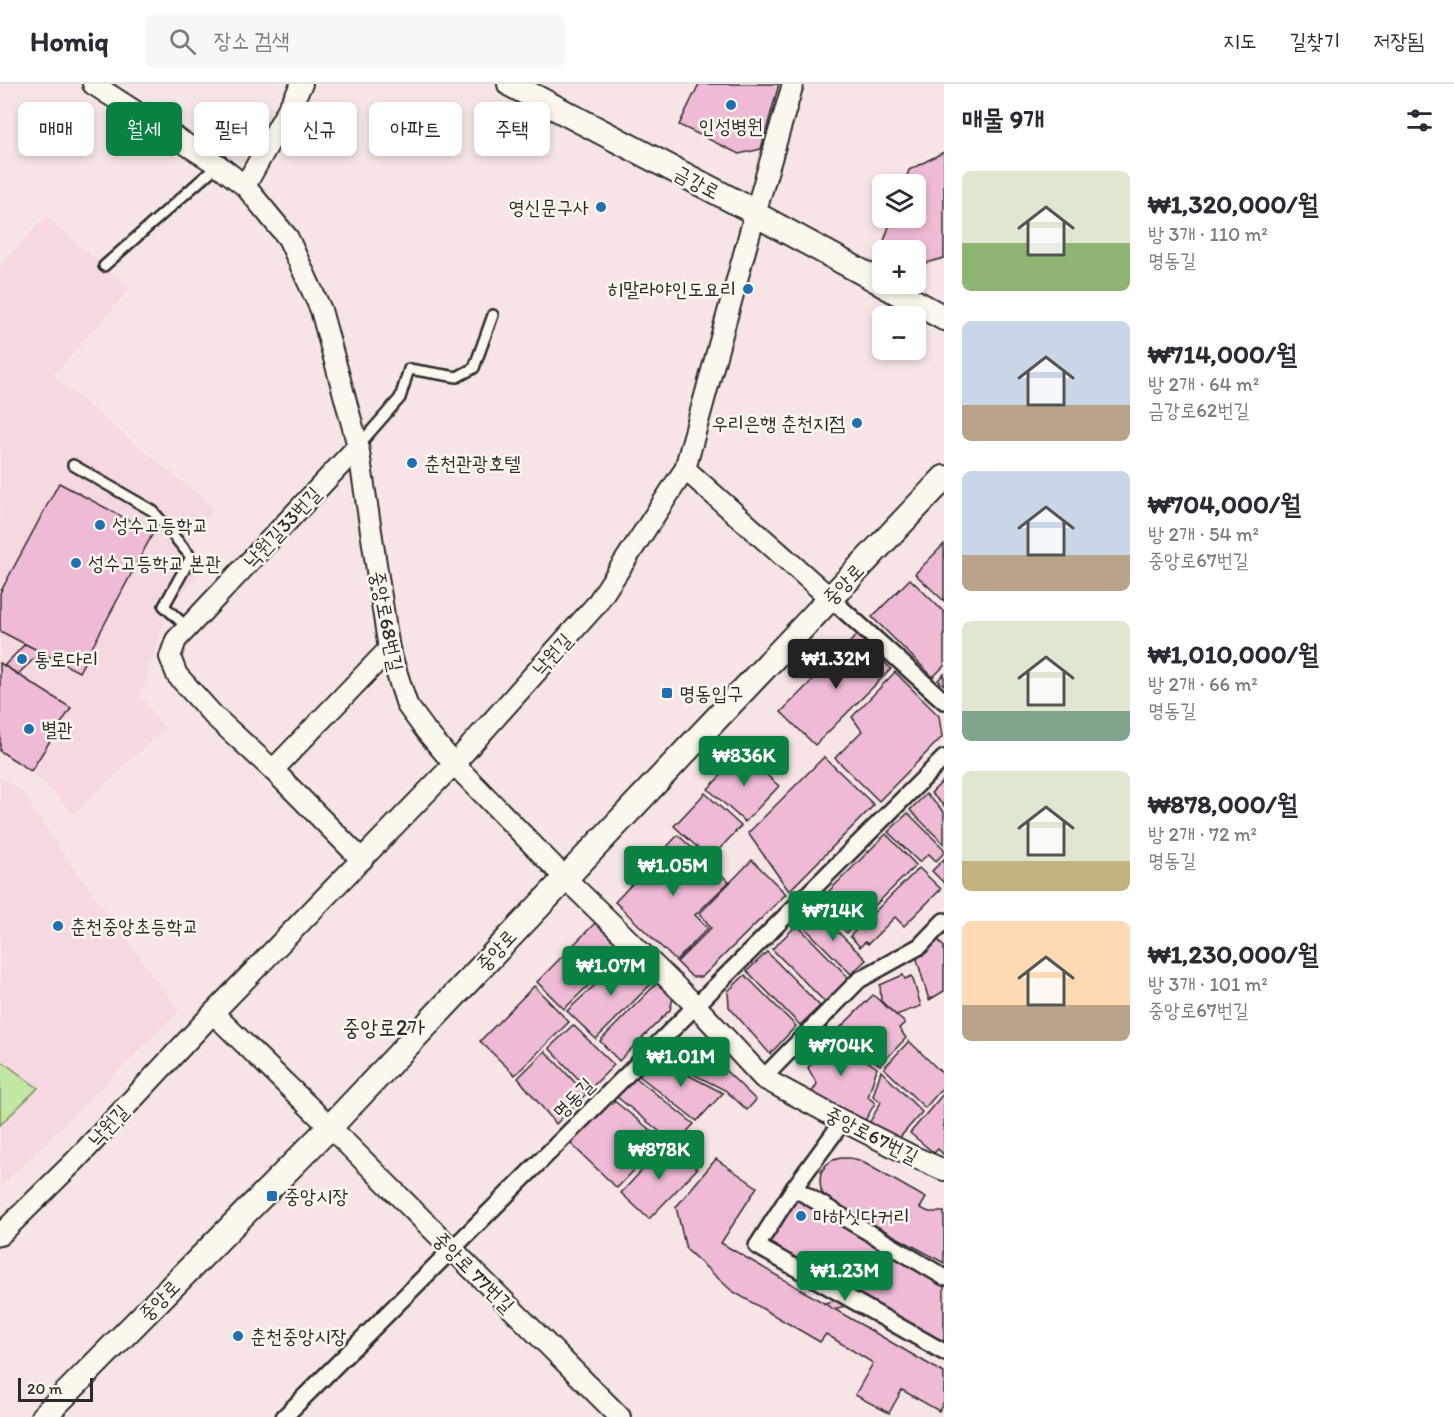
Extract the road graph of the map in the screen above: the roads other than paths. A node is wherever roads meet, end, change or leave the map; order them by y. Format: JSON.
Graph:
{"nodes":[{"id":1,"x":93,"y":84,"type":"edge"},
{"id":2,"x":302,"y":84,"type":"edge"},
{"id":3,"x":510,"y":84,"type":"edge"},
{"id":4,"x":793,"y":84,"type":"edge"},
{"id":5,"x":218,"y":165,"type":"junction"},
{"id":6,"x":245,"y":186,"type":"junction"},
{"id":7,"x":755,"y":214,"type":"junction"},
{"id":8,"x":104,"y":266,"type":"dead end"},
{"id":9,"x":872,"y":278,"type":"edge"},
{"id":10,"x":902,"y":294,"type":"edge"},
{"id":11,"x":909,"y":298,"type":"junction"},
{"id":12,"x":944,"y":299,"type":"edge"},
{"id":13,"x":493,"y":315,"type":"dead end"},
{"id":14,"x":944,"y":318,"type":"edge"},
{"id":15,"x":358,"y":446,"type":"junction"},
{"id":16,"x":73,"y":465,"type":"dead end"},
{"id":17,"x":685,"y":469,"type":"junction"},
{"id":18,"x":944,"y":478,"type":"edge"},
{"id":19,"x":830,"y":598,"type":"junction"},
{"id":20,"x":188,"y":628,"type":"junction"},
{"id":21,"x":389,"y":649,"type":"junction"},
{"id":22,"x":944,"y":701,"type":"edge"},
{"id":23,"x":944,"y":758,"type":"edge"},
{"id":24,"x":454,"y":764,"type":"junction"},
{"id":25,"x":273,"y":770,"type":"junction"},
{"id":26,"x":362,"y":860,"type":"junction"},
{"id":27,"x":565,"y":878,"type":"junction"},
{"id":28,"x":944,"y":921,"type":"edge"},
{"id":29,"x":695,"y":1005,"type":"junction"},
{"id":30,"x":213,"y":1013,"type":"junction"},
{"id":31,"x":763,"y":1078,"type":"junction"},
{"id":32,"x":843,"y":1121,"type":"junction"},
{"id":33,"x":330,"y":1126,"type":"junction"},
{"id":34,"x":944,"y":1170,"type":"edge"},
{"id":35,"x":794,"y":1188,"type":"junction"},
{"id":36,"x":0,"y":1235,"type":"edge"},
{"id":37,"x":452,"y":1250,"type":"junction"},
{"id":38,"x":944,"y":1277,"type":"edge"},
{"id":39,"x":944,"y":1352,"type":"edge"},
{"id":40,"x":43,"y":1417,"type":"edge"},
{"id":41,"x":284,"y":1417,"type":"edge"},
{"id":42,"x":620,"y":1417,"type":"edge"}],
"edges":[{"from":1,"to":5,"type":"street","name":"중앙로68번길"},
{"from":2,"to":6,"type":"street"},
{"from":3,"to":7,"type":"street","name":"금강로"},
{"from":4,"to":7,"type":"street","name":"낙원길"},
{"from":5,"to":6,"type":"street","name":"중앙로68번길"},
{"from":5,"to":8,"type":"lane"},
{"from":6,"to":15,"type":"street","name":"중앙로68번길"},
{"from":7,"to":9,"type":"street","name":"금강로"},
{"from":7,"to":17,"type":"street","name":"낙원길"},
{"from":10,"to":11,"type":"street","name":"금강로"},
{"from":11,"to":12,"type":"street"},
{"from":11,"to":14,"type":"street","name":"금강로"},
{"from":13,"to":15,"type":"lane"},
{"from":15,"to":20,"type":"street","name":"낙원길33번길"},
{"from":15,"to":21,"type":"street","name":"중앙로68번길"},
{"from":16,"to":20,"type":"lane"},
{"from":17,"to":19,"type":"street"},
{"from":17,"to":24,"type":"street","name":"낙원길"},
{"from":18,"to":19,"type":"street","name":"중앙로"},
{"from":19,"to":22,"type":"street"},
{"from":19,"to":27,"type":"street","name":"중앙로"},
{"from":20,"to":25,"type":"street","name":"낙원길33번길"},
{"from":21,"to":24,"type":"street","name":"중앙로68번길"},
{"from":21,"to":25,"type":"street"},
{"from":23,"to":29,"type":"street","name":"명동길"},
{"from":24,"to":26,"type":"street","name":"낙원길"},
{"from":24,"to":27,"type":"street","name":"중앙로68번길"},
{"from":25,"to":26,"type":"street","name":"낙원길33번길"},
{"from":26,"to":30,"type":"street","name":"낙원길"},
{"from":27,"to":29,"type":"street","name":"중앙로67번길"},
{"from":27,"to":33,"type":"street","name":"중앙로"},
{"from":28,"to":31,"type":"street"},
{"from":29,"to":31,"type":"street","name":"중앙로67번길"},
{"from":29,"to":37,"type":"street","name":"명동길"},
{"from":30,"to":33,"type":"street"},
{"from":30,"to":36,"type":"street","name":"낙원길"},
{"from":31,"to":32,"type":"street","name":"중앙로67번길"},
{"from":32,"to":34,"type":"street","name":"중앙로67번길"},
{"from":32,"to":35,"type":"street"},
{"from":33,"to":37,"type":"street","name":"중앙로 77번길"},
{"from":33,"to":40,"type":"street","name":"중앙로"},
{"from":35,"to":38,"type":"street"},
{"from":35,"to":39,"type":"street"},
{"from":37,"to":41,"type":"street","name":"명동길"},
{"from":37,"to":42,"type":"street","name":"중앙로 77번길"}]}
